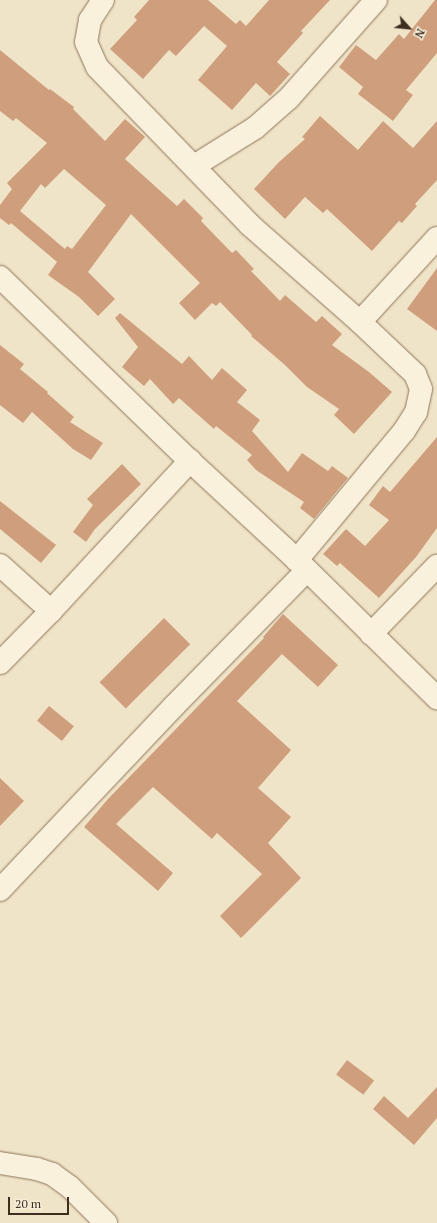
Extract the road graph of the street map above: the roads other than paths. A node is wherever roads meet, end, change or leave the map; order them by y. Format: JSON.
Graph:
{"nodes":[{"id":1,"x":103,"y":0,"type":"edge"},
{"id":2,"x":376,"y":0,"type":"edge"},
{"id":3,"x":194,"y":166,"type":"junction"},
{"id":4,"x":437,"y":238,"type":"edge"},
{"id":5,"x":0,"y":277,"type":"edge"},
{"id":6,"x":360,"y":322,"type":"junction"},
{"id":7,"x":190,"y":461,"type":"junction"},
{"id":8,"x":0,"y":565,"type":"edge"},
{"id":9,"x":301,"y":565,"type":"junction"},
{"id":10,"x":437,"y":566,"type":"edge"},
{"id":11,"x":51,"y":612,"type":"junction"},
{"id":12,"x":371,"y":634,"type":"junction"},
{"id":13,"x":0,"y":663,"type":"edge"},
{"id":14,"x":437,"y":698,"type":"edge"},
{"id":15,"x":0,"y":890,"type":"edge"},
{"id":16,"x":0,"y":1163,"type":"edge"},
{"id":17,"x":106,"y":1223,"type":"edge"}],
"edges":[{"from":1,"to":3,"type":"street"},
{"from":2,"to":3,"type":"street"},
{"from":3,"to":6,"type":"street"},
{"from":4,"to":6,"type":"street"},
{"from":5,"to":7,"type":"street"},
{"from":6,"to":9,"type":"street"},
{"from":7,"to":9,"type":"street"},
{"from":7,"to":11,"type":"street"},
{"from":8,"to":11,"type":"street"},
{"from":9,"to":12,"type":"street"},
{"from":9,"to":15,"type":"street"},
{"from":10,"to":12,"type":"street"},
{"from":11,"to":13,"type":"street"},
{"from":12,"to":14,"type":"street"},
{"from":16,"to":17,"type":"street"}]}
